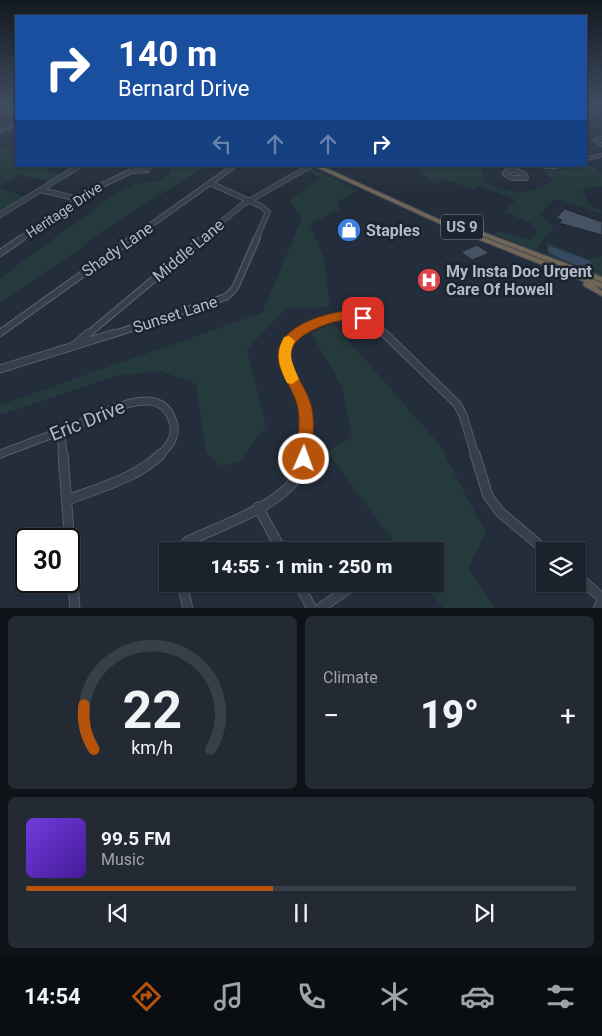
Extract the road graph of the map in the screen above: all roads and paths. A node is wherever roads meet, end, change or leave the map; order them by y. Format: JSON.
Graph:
{"nodes":[{"id":1,"x":602,"y":138,"type":"edge"},
{"id":2,"x":602,"y":145,"type":"edge"},
{"id":3,"x":602,"y":155,"type":"edge"},
{"id":4,"x":587,"y":159,"type":"edge"},
{"id":5,"x":77,"y":167,"type":"edge"},
{"id":6,"x":133,"y":167,"type":"edge"},
{"id":7,"x":148,"y":167,"type":"edge"},
{"id":8,"x":233,"y":167,"type":"edge"},
{"id":9,"x":308,"y":167,"type":"edge"},
{"id":10,"x":318,"y":167,"type":"edge"},
{"id":11,"x":327,"y":167,"type":"edge"},
{"id":12,"x":519,"y":168,"type":"edge"},
{"id":13,"x":131,"y":171,"type":"junction"},
{"id":14,"x":210,"y":183,"type":"junction"},
{"id":15,"x":41,"y":190,"type":"junction"},
{"id":16,"x":78,"y":199,"type":"junction"},
{"id":17,"x":249,"y":201,"type":"junction"},
{"id":18,"x":0,"y":215,"type":"edge"},
{"id":19,"x":0,"y":253,"type":"edge"},
{"id":20,"x":563,"y":272,"type":"junction"},
{"id":21,"x":602,"y":280,"type":"edge"},
{"id":22,"x":602,"y":286,"type":"edge"},
{"id":23,"x":602,"y":294,"type":"edge"},
{"id":24,"x":0,"y":333,"type":"edge"},
{"id":25,"x":74,"y":346,"type":"junction"},
{"id":26,"x":0,"y":369,"type":"edge"},
{"id":27,"x":61,"y":432,"type":"junction"},
{"id":28,"x":0,"y":454,"type":"edge"},
{"id":29,"x":67,"y":500,"type":"junction"},
{"id":30,"x":258,"y":507,"type":"junction"},
{"id":31,"x":187,"y":542,"type":"edge"},
{"id":32,"x":277,"y":542,"type":"edge"},
{"id":33,"x":536,"y":543,"type":"edge"},
{"id":34,"x":586,"y":585,"type":"edge"},
{"id":35,"x":184,"y":592,"type":"edge"},
{"id":36,"x":303,"y":592,"type":"edge"},
{"id":37,"x":343,"y":592,"type":"edge"},
{"id":38,"x":602,"y":599,"type":"edge"},
{"id":39,"x":75,"y":608,"type":"edge"},
{"id":40,"x":188,"y":608,"type":"edge"},
{"id":41,"x":312,"y":608,"type":"edge"},
{"id":42,"x":318,"y":608,"type":"edge"},
{"id":43,"x":598,"y":608,"type":"edge"}],
"edges":[{"from":1,"to":2,"type":"street"},
{"from":3,"to":4,"type":"street"},
{"from":5,"to":15,"type":"street"},
{"from":6,"to":13,"type":"street"},
{"from":7,"to":13,"type":"street","name":"Heritage Drive"},
{"from":8,"to":14,"type":"street","name":"Shady Lane"},
{"from":9,"to":17,"type":"street","name":"Middle Lane"},
{"from":10,"to":20,"type":"highway","number":"US 9"},
{"from":11,"to":21,"type":"highway","number":"US 9"},
{"from":12,"to":12,"type":"street"},
{"from":13,"to":16,"type":"street","name":"Heritage Drive"},
{"from":14,"to":17,"type":"street","name":"Sunset Lane"},
{"from":14,"to":24,"type":"street","name":"Shady Lane"},
{"from":15,"to":16,"type":"street"},
{"from":15,"to":18,"type":"street"},
{"from":16,"to":19,"type":"street","name":"Heritage Drive"},
{"from":17,"to":25,"type":"street","name":"Middle Lane"},
{"from":17,"to":25,"type":"street","name":"Sunset Lane"},
{"from":20,"to":22,"type":"highway","number":"US 9"},
{"from":20,"to":23,"type":"highway"},
{"from":25,"to":26,"type":"street","name":"Sunset Lane"},
{"from":27,"to":28,"type":"street","name":"Eric Drive"},
{"from":27,"to":29,"type":"street"},
{"from":27,"to":29,"type":"street","name":"Eric Drive"},
{"from":29,"to":39,"type":"street"},
{"from":30,"to":31,"type":"street"},
{"from":30,"to":32,"type":"street"},
{"from":30,"to":33,"type":"street"},
{"from":34,"to":38,"type":"street"},
{"from":35,"to":40,"type":"street"},
{"from":36,"to":41,"type":"street"},
{"from":37,"to":42,"type":"street"},
{"from":38,"to":43,"type":"street"}]}
